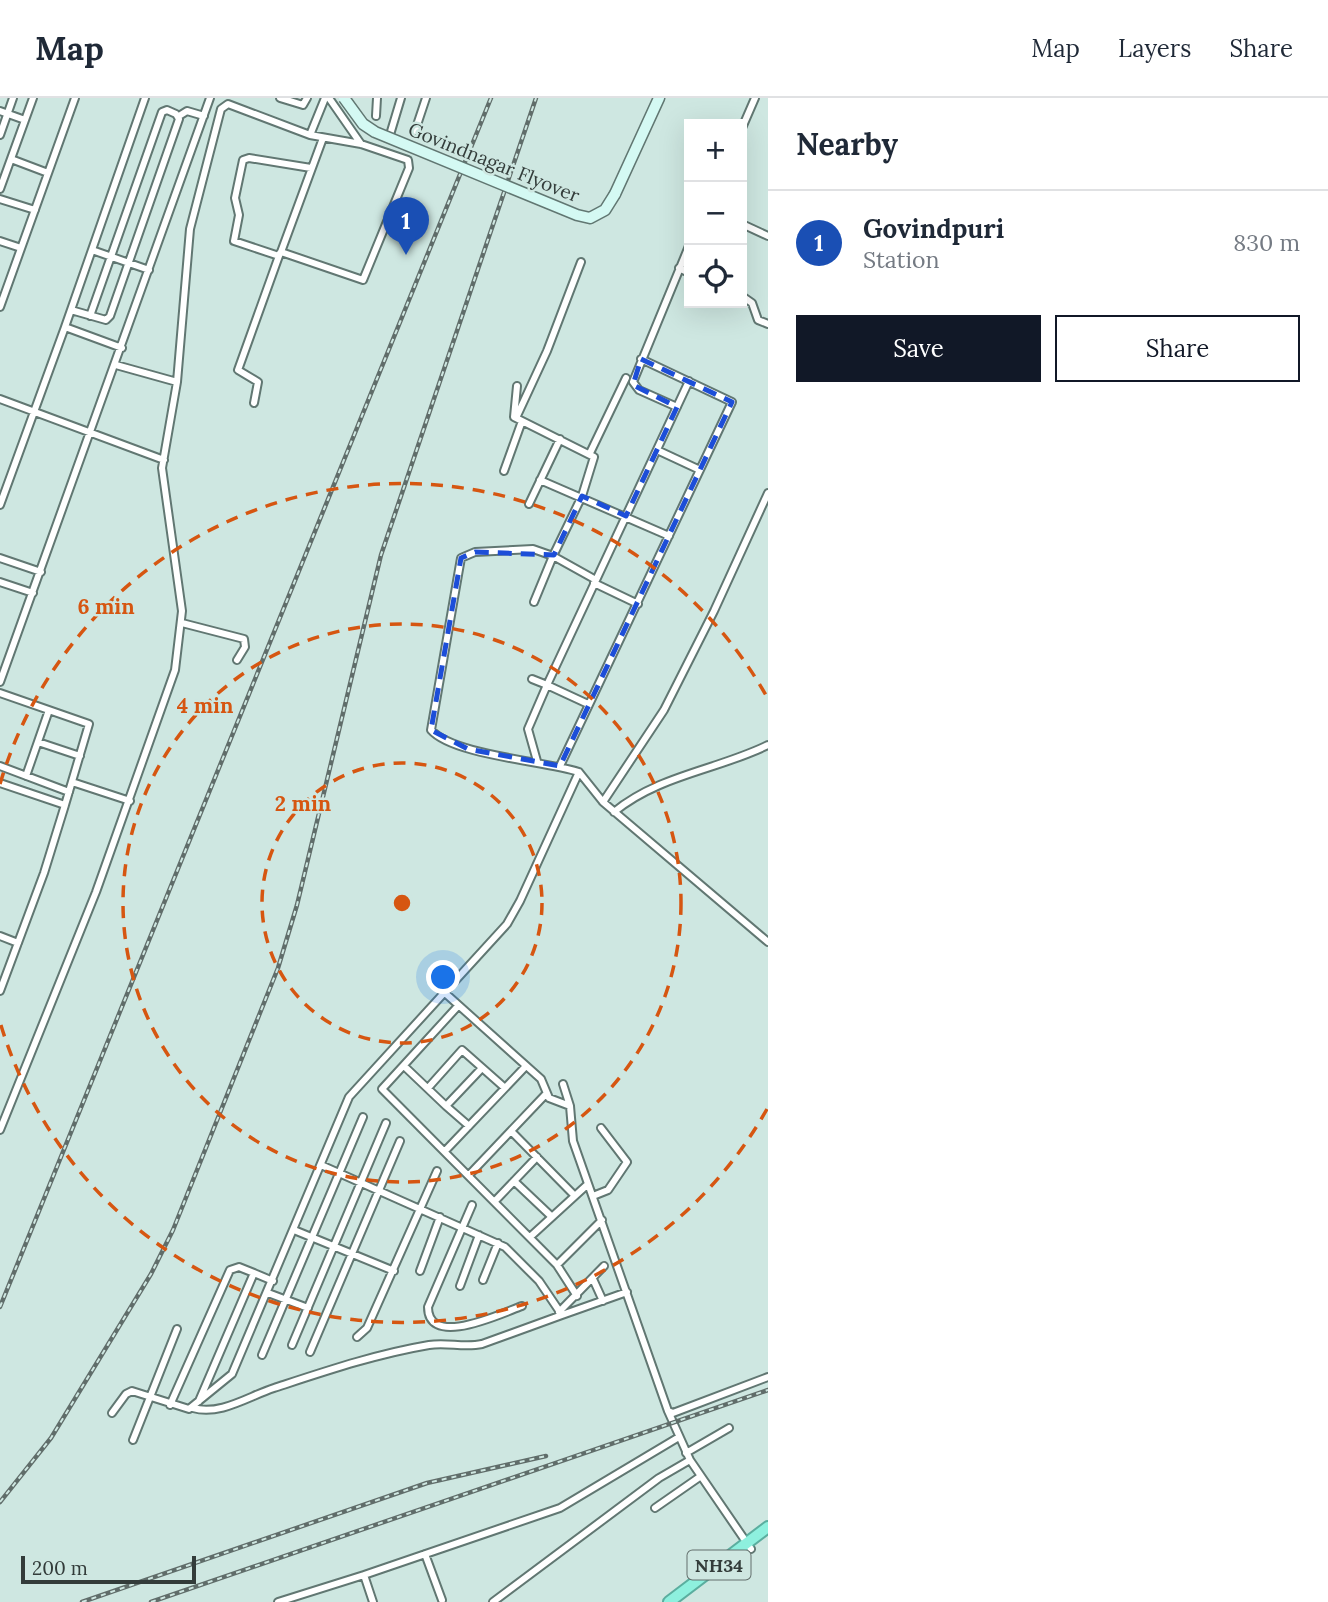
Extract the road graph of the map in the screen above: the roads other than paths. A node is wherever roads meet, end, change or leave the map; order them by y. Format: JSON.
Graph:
{"nodes":[{"id":1,"x":13,"y":98,"type":"edge"},
{"id":2,"x":33,"y":98,"type":"edge"},
{"id":3,"x":75,"y":98,"type":"edge"},
{"id":4,"x":145,"y":98,"type":"edge"},
{"id":5,"x":209,"y":98,"type":"edge"},
{"id":6,"x":280,"y":98,"type":"edge"},
{"id":7,"x":307,"y":98,"type":"edge"},
{"id":8,"x":327,"y":98,"type":"edge"},
{"id":9,"x":344,"y":98,"type":"edge"},
{"id":10,"x":377,"y":98,"type":"edge"},
{"id":11,"x":401,"y":98,"type":"edge"},
{"id":12,"x":426,"y":98,"type":"edge"},
{"id":13,"x":659,"y":98,"type":"edge"},
{"id":14,"x":755,"y":98,"type":"edge"},
{"id":15,"x":224,"y":105,"type":"junction"},
{"id":16,"x":4,"y":113,"type":"edge"},
{"id":17,"x":179,"y":116,"type":"junction"},
{"id":18,"x":204,"y":116,"type":"junction"},
{"id":19,"x":376,"y":116,"type":"dead end"},
{"id":20,"x":746,"y":119,"type":"edge"},
{"id":21,"x":25,"y":120,"type":"junction"},
{"id":22,"x":415,"y":131,"type":"dead end"},
{"id":23,"x":0,"y":135,"type":"edge"},
{"id":24,"x":310,"y":135,"type":"junction"},
{"id":25,"x":323,"y":138,"type":"junction"},
{"id":26,"x":389,"y":138,"type":"junction"},
{"id":27,"x":362,"y":144,"type":"junction"},
{"id":28,"x":11,"y":159,"type":"junction"},
{"id":29,"x":311,"y":168,"type":"junction"},
{"id":30,"x":48,"y":173,"type":"junction"},
{"id":31,"x":0,"y":189,"type":"edge"},
{"id":32,"x":0,"y":199,"type":"edge"},
{"id":33,"x":35,"y":210,"type":"junction"},
{"id":34,"x":747,"y":226,"type":"edge"},
{"id":35,"x":768,"y":236,"type":"edge"},
{"id":36,"x":0,"y":241,"type":"edge"},
{"id":37,"x":21,"y":248,"type":"junction"},
{"id":38,"x":92,"y":250,"type":"junction"},
{"id":39,"x":280,"y":254,"type":"junction"},
{"id":40,"x":111,"y":256,"type":"junction"},
{"id":41,"x":684,"y":257,"type":"edge"},
{"id":42,"x":581,"y":262,"type":"dead end"},
{"id":43,"x":129,"y":263,"type":"junction"},
{"id":44,"x":679,"y":268,"type":"junction"},
{"id":45,"x":149,"y":270,"type":"junction"},
{"id":46,"x":684,"y":270,"type":"edge"},
{"id":47,"x":747,"y":300,"type":"edge"},
{"id":48,"x":0,"y":307,"type":"edge"},
{"id":49,"x":71,"y":310,"type":"junction"},
{"id":50,"x":90,"y":316,"type":"junction"},
{"id":51,"x":768,"y":324,"type":"edge"},
{"id":52,"x":65,"y":327,"type":"junction"},
{"id":53,"x":122,"y":348,"type":"junction"},
{"id":54,"x":641,"y":359,"type":"junction"},
{"id":55,"x":116,"y":365,"type":"junction"},
{"id":56,"x":626,"y":378,"type":"dead end"},
{"id":57,"x":689,"y":381,"type":"junction"},
{"id":58,"x":177,"y":382,"type":"junction"},
{"id":59,"x":517,"y":386,"type":"dead end"},
{"id":60,"x":0,"y":399,"type":"edge"},
{"id":61,"x":254,"y":403,"type":"dead end"},
{"id":62,"x":677,"y":407,"type":"junction"},
{"id":63,"x":34,"y":411,"type":"junction"},
{"id":64,"x":519,"y":419,"type":"junction"},
{"id":65,"x":91,"y":432,"type":"junction"},
{"id":66,"x":560,"y":439,"type":"junction"},
{"id":67,"x":657,"y":450,"type":"junction"},
{"id":68,"x":590,"y":453,"type":"junction"},
{"id":69,"x":164,"y":460,"type":"junction"},
{"id":70,"x":700,"y":470,"type":"junction"},
{"id":71,"x":504,"y":471,"type":"dead end"},
{"id":72,"x":540,"y":480,"type":"junction"},
{"id":73,"x":768,"y":493,"type":"edge"},
{"id":74,"x":582,"y":496,"type":"junction"},
{"id":75,"x":529,"y":504,"type":"dead end"},
{"id":76,"x":0,"y":505,"type":"edge"},
{"id":77,"x":626,"y":516,"type":"junction"},
{"id":78,"x":669,"y":536,"type":"junction"},
{"id":79,"x":553,"y":556,"type":"junction"},
{"id":80,"x":0,"y":558,"type":"edge"},
{"id":81,"x":41,"y":572,"type":"junction"},
{"id":82,"x":0,"y":582,"type":"edge"},
{"id":83,"x":595,"y":582,"type":"junction"},
{"id":84,"x":33,"y":593,"type":"junction"},
{"id":85,"x":534,"y":602,"type":"dead end"},
{"id":86,"x":638,"y":604,"type":"junction"},
{"id":87,"x":182,"y":623,"type":"junction"},
{"id":88,"x":237,"y":660,"type":"dead end"},
{"id":89,"x":532,"y":679,"type":"dead end"},
{"id":90,"x":0,"y":682,"type":"edge"},
{"id":91,"x":547,"y":685,"type":"junction"},
{"id":92,"x":0,"y":693,"type":"edge"},
{"id":93,"x":587,"y":704,"type":"junction"},
{"id":94,"x":49,"y":710,"type":"junction"},
{"id":95,"x":38,"y":742,"type":"junction"},
{"id":96,"x":768,"y":745,"type":"edge"},
{"id":97,"x":80,"y":756,"type":"junction"},
{"id":98,"x":537,"y":761,"type":"junction"},
{"id":99,"x":0,"y":766,"type":"edge"},
{"id":100,"x":560,"y":766,"type":"junction"},
{"id":101,"x":579,"y":772,"type":"junction"},
{"id":102,"x":26,"y":776,"type":"junction"},
{"id":103,"x":72,"y":782,"type":"junction"},
{"id":104,"x":0,"y":783,"type":"edge"},
{"id":105,"x":69,"y":792,"type":"junction"},
{"id":106,"x":130,"y":801,"type":"junction"},
{"id":107,"x":603,"y":802,"type":"junction"},
{"id":108,"x":65,"y":805,"type":"junction"},
{"id":109,"x":614,"y":812,"type":"junction"},
{"id":110,"x":0,"y":936,"type":"edge"},
{"id":111,"x":768,"y":942,"type":"edge"},
{"id":112,"x":18,"y":943,"type":"junction"},
{"id":113,"x":0,"y":991,"type":"edge"},
{"id":114,"x":445,"y":993,"type":"junction"},
{"id":115,"x":458,"y":1006,"type":"junction"},
{"id":116,"x":404,"y":1066,"type":"junction"},
{"id":117,"x":526,"y":1066,"type":"junction"},
{"id":118,"x":482,"y":1068,"type":"junction"},
{"id":119,"x":563,"y":1084,"type":"dead end"},
{"id":120,"x":428,"y":1088,"type":"junction"},
{"id":121,"x":505,"y":1088,"type":"junction"},
{"id":122,"x":546,"y":1094,"type":"junction"},
{"id":123,"x":446,"y":1106,"type":"junction"},
{"id":124,"x":570,"y":1106,"type":"junction"},
{"id":125,"x":363,"y":1117,"type":"dead end"},
{"id":126,"x":386,"y":1123,"type":"dead end"},
{"id":127,"x":469,"y":1126,"type":"junction"},
{"id":128,"x":601,"y":1128,"type":"dead end"},
{"id":129,"x":0,"y":1130,"type":"edge"},
{"id":130,"x":511,"y":1130,"type":"junction"},
{"id":131,"x":400,"y":1141,"type":"dead end"},
{"id":132,"x":445,"y":1151,"type":"junction"},
{"id":133,"x":537,"y":1157,"type":"junction"},
{"id":134,"x":321,"y":1166,"type":"junction"},
{"id":135,"x":437,"y":1171,"type":"dead end"},
{"id":136,"x":340,"y":1174,"type":"junction"},
{"id":137,"x":470,"y":1175,"type":"junction"},
{"id":138,"x":514,"y":1181,"type":"junction"},
{"id":139,"x":361,"y":1182,"type":"junction"},
{"id":140,"x":588,"y":1184,"type":"junction"},
{"id":141,"x":379,"y":1191,"type":"junction"},
{"id":142,"x":574,"y":1195,"type":"junction"},
{"id":143,"x":593,"y":1196,"type":"junction"},
{"id":144,"x":495,"y":1201,"type":"junction"},
{"id":145,"x":472,"y":1205,"type":"dead end"},
{"id":146,"x":421,"y":1209,"type":"junction"},
{"id":147,"x":552,"y":1216,"type":"junction"},
{"id":148,"x":440,"y":1217,"type":"junction"},
{"id":149,"x":603,"y":1220,"type":"junction"},
{"id":150,"x":462,"y":1227,"type":"junction"},
{"id":151,"x":294,"y":1230,"type":"junction"},
{"id":152,"x":479,"y":1235,"type":"junction"},
{"id":153,"x":313,"y":1237,"type":"junction"},
{"id":154,"x":530,"y":1237,"type":"junction"},
{"id":155,"x":498,"y":1243,"type":"junction"},
{"id":156,"x":334,"y":1246,"type":"junction"},
{"id":157,"x":352,"y":1253,"type":"junction"},
{"id":158,"x":557,"y":1265,"type":"junction"},
{"id":159,"x":604,"y":1266,"type":"dead end"},
{"id":160,"x":394,"y":1271,"type":"junction"},
{"id":161,"x":420,"y":1271,"type":"dead end"},
{"id":162,"x":254,"y":1273,"type":"junction"},
{"id":163,"x":593,"y":1279,"type":"junction"},
{"id":164,"x":483,"y":1280,"type":"dead end"},
{"id":165,"x":273,"y":1281,"type":"junction"},
{"id":166,"x":460,"y":1286,"type":"dead end"},
{"id":167,"x":268,"y":1293,"type":"junction"},
{"id":168,"x":627,"y":1293,"type":"junction"},
{"id":169,"x":577,"y":1297,"type":"junction"},
{"id":170,"x":286,"y":1300,"type":"junction"},
{"id":171,"x":603,"y":1301,"type":"junction"},
{"id":172,"x":522,"y":1306,"type":"dead end"},
{"id":173,"x":308,"y":1308,"type":"junction"},
{"id":174,"x":561,"y":1313,"type":"junction"},
{"id":175,"x":177,"y":1329,"type":"dead end"},
{"id":176,"x":357,"y":1337,"type":"dead end"},
{"id":177,"x":292,"y":1345,"type":"dead end"},
{"id":178,"x":310,"y":1352,"type":"dead end"},
{"id":179,"x":262,"y":1355,"type":"dead end"},
{"id":180,"x":768,"y":1377,"type":"edge"},
{"id":181,"x":149,"y":1397,"type":"junction"},
{"id":182,"x":170,"y":1405,"type":"junction"},
{"id":183,"x":195,"y":1407,"type":"junction"},
{"id":184,"x":668,"y":1411,"type":"junction"},
{"id":185,"x":112,"y":1413,"type":"dead end"},
{"id":186,"x":729,"y":1428,"type":"dead end"},
{"id":187,"x":679,"y":1437,"type":"junction"},
{"id":188,"x":133,"y":1440,"type":"dead end"},
{"id":189,"x":688,"y":1457,"type":"junction"},
{"id":190,"x":701,"y":1476,"type":"junction"},
{"id":191,"x":655,"y":1508,"type":"dead end"},
{"id":192,"x":768,"y":1527,"type":"edge"},
{"id":193,"x":768,"y":1536,"type":"edge"},
{"id":194,"x":749,"y":1546,"type":"junction"},
{"id":195,"x":425,"y":1553,"type":"junction"},
{"id":196,"x":364,"y":1575,"type":"junction"},
{"id":197,"x":442,"y":1600,"type":"dead end"},
{"id":198,"x":278,"y":1602,"type":"edge"},
{"id":199,"x":373,"y":1602,"type":"edge"},
{"id":200,"x":493,"y":1602,"type":"edge"},
{"id":201,"x":669,"y":1602,"type":"edge"},
{"id":202,"x":680,"y":1602,"type":"edge"}],
"edges":[{"from":1,"to":16,"type":"street"},
{"from":2,"to":21,"type":"street"},
{"from":3,"to":30,"type":"street"},
{"from":4,"to":38,"type":"street"},
{"from":5,"to":15,"type":"street"},
{"from":5,"to":18,"type":"street"},
{"from":6,"to":7,"type":"street"},
{"from":8,"to":24,"type":"street"},
{"from":8,"to":27,"type":"street"},
{"from":9,"to":26,"type":"main road","name":"Govindnagar Flyover","bridge":true},
{"from":10,"to":19,"type":"street"},
{"from":11,"to":26,"type":"street"},
{"from":12,"to":22,"type":"street"},
{"from":13,"to":26,"type":"main road","name":"Govindnagar Flyover","bridge":true},
{"from":14,"to":20,"type":"street"},
{"from":15,"to":24,"type":"street"},
{"from":15,"to":58,"type":"street"},
{"from":16,"to":21,"type":"street"},
{"from":16,"to":23,"type":"street"},
{"from":17,"to":18,"type":"street"},
{"from":17,"to":40,"type":"street"},
{"from":17,"to":43,"type":"street"},
{"from":18,"to":45,"type":"street"},
{"from":21,"to":28,"type":"street"},
{"from":24,"to":25,"type":"street"},
{"from":25,"to":27,"type":"street"},
{"from":25,"to":29,"type":"street"},
{"from":27,"to":39,"type":"street"},
{"from":28,"to":30,"type":"street"},
{"from":28,"to":31,"type":"street"},
{"from":29,"to":39,"type":"street"},
{"from":29,"to":39,"type":"street"},
{"from":30,"to":33,"type":"street"},
{"from":32,"to":33,"type":"street"},
{"from":33,"to":37,"type":"street"},
{"from":34,"to":35,"type":"street"},
{"from":36,"to":37,"type":"street"},
{"from":37,"to":48,"type":"street"},
{"from":38,"to":40,"type":"street"},
{"from":38,"to":49,"type":"street"},
{"from":39,"to":61,"type":"street"},
{"from":40,"to":43,"type":"street"},
{"from":40,"to":50,"type":"street"},
{"from":41,"to":44,"type":"street"},
{"from":42,"to":64,"type":"street"},
{"from":43,"to":45,"type":"street"},
{"from":43,"to":50,"type":"street"},
{"from":44,"to":46,"type":"street"},
{"from":44,"to":54,"type":"street"},
{"from":45,"to":53,"type":"street"},
{"from":47,"to":51,"type":"street"},
{"from":49,"to":50,"type":"street"},
{"from":49,"to":52,"type":"street"},
{"from":52,"to":53,"type":"street"},
{"from":52,"to":63,"type":"street"},
{"from":53,"to":55,"type":"street"},
{"from":54,"to":57,"type":"street"},
{"from":54,"to":62,"type":"street"},
{"from":55,"to":58,"type":"street"},
{"from":55,"to":65,"type":"street"},
{"from":56,"to":68,"type":"street"},
{"from":57,"to":62,"type":"street"},
{"from":57,"to":70,"type":"street"},
{"from":58,"to":69,"type":"street"},
{"from":59,"to":64,"type":"street"},
{"from":60,"to":63,"type":"street"},
{"from":62,"to":67,"type":"street"},
{"from":63,"to":65,"type":"street"},
{"from":63,"to":76,"type":"street"},
{"from":64,"to":66,"type":"street"},
{"from":64,"to":71,"type":"street"},
{"from":65,"to":69,"type":"street"},
{"from":65,"to":81,"type":"street"},
{"from":66,"to":68,"type":"street"},
{"from":66,"to":72,"type":"street"},
{"from":67,"to":70,"type":"street"},
{"from":67,"to":77,"type":"street"},
{"from":68,"to":74,"type":"street"},
{"from":69,"to":87,"type":"street"},
{"from":70,"to":78,"type":"street"},
{"from":72,"to":74,"type":"street"},
{"from":72,"to":75,"type":"street"},
{"from":73,"to":107,"type":"street"},
{"from":74,"to":77,"type":"street"},
{"from":74,"to":79,"type":"street"},
{"from":77,"to":78,"type":"street"},
{"from":77,"to":83,"type":"street"},
{"from":78,"to":86,"type":"street"},
{"from":79,"to":83,"type":"street"},
{"from":79,"to":85,"type":"street"},
{"from":79,"to":98,"type":"street"},
{"from":80,"to":81,"type":"street"},
{"from":81,"to":84,"type":"street"},
{"from":82,"to":84,"type":"street"},
{"from":83,"to":86,"type":"street"},
{"from":83,"to":91,"type":"street"},
{"from":84,"to":90,"type":"street"},
{"from":86,"to":93,"type":"street"},
{"from":87,"to":88,"type":"street"},
{"from":87,"to":106,"type":"street"},
{"from":89,"to":91,"type":"street"},
{"from":91,"to":93,"type":"street"},
{"from":91,"to":98,"type":"street"},
{"from":92,"to":94,"type":"street"},
{"from":93,"to":100,"type":"street"},
{"from":94,"to":95,"type":"street"},
{"from":94,"to":97,"type":"street"},
{"from":95,"to":97,"type":"street"},
{"from":95,"to":102,"type":"street"},
{"from":96,"to":109,"type":"street"},
{"from":97,"to":103,"type":"street"},
{"from":98,"to":100,"type":"street"},
{"from":99,"to":102,"type":"street"},
{"from":100,"to":101,"type":"street"},
{"from":101,"to":107,"type":"street"},
{"from":101,"to":114,"type":"street"},
{"from":102,"to":105,"type":"street"},
{"from":103,"to":105,"type":"street"},
{"from":103,"to":106,"type":"street"},
{"from":104,"to":108,"type":"street"},
{"from":105,"to":108,"type":"street"},
{"from":106,"to":129,"type":"street"},
{"from":107,"to":109,"type":"street"},
{"from":108,"to":112,"type":"street"},
{"from":109,"to":111,"type":"street"},
{"from":110,"to":112,"type":"street"},
{"from":112,"to":113,"type":"street"},
{"from":114,"to":115,"type":"street"},
{"from":114,"to":134,"type":"street"},
{"from":115,"to":116,"type":"street"},
{"from":115,"to":117,"type":"street"},
{"from":116,"to":120,"type":"street"},
{"from":116,"to":132,"type":"street"},
{"from":117,"to":121,"type":"street"},
{"from":117,"to":122,"type":"street"},
{"from":118,"to":120,"type":"street"},
{"from":118,"to":121,"type":"street"},
{"from":118,"to":123,"type":"street"},
{"from":119,"to":124,"type":"street"},
{"from":120,"to":123,"type":"street"},
{"from":121,"to":127,"type":"street"},
{"from":122,"to":124,"type":"street"},
{"from":122,"to":130,"type":"street"},
{"from":123,"to":127,"type":"street"},
{"from":124,"to":140,"type":"street"},
{"from":125,"to":136,"type":"street"},
{"from":126,"to":139,"type":"street"},
{"from":127,"to":132,"type":"street"},
{"from":128,"to":143,"type":"street"},
{"from":130,"to":133,"type":"street"},
{"from":130,"to":137,"type":"street"},
{"from":131,"to":141,"type":"street"},
{"from":132,"to":137,"type":"street"},
{"from":133,"to":138,"type":"street"},
{"from":133,"to":142,"type":"street"},
{"from":134,"to":136,"type":"street"},
{"from":134,"to":151,"type":"street"},
{"from":135,"to":146,"type":"street"},
{"from":136,"to":139,"type":"street"},
{"from":136,"to":153,"type":"street"},
{"from":137,"to":144,"type":"street"},
{"from":138,"to":144,"type":"street"},
{"from":138,"to":147,"type":"street"},
{"from":139,"to":141,"type":"street"},
{"from":139,"to":156,"type":"street"},
{"from":140,"to":142,"type":"street"},
{"from":140,"to":143,"type":"street"},
{"from":141,"to":146,"type":"street"},
{"from":141,"to":157,"type":"street"},
{"from":142,"to":147,"type":"street"},
{"from":143,"to":149,"type":"street"},
{"from":144,"to":154,"type":"street"},
{"from":145,"to":150,"type":"street"},
{"from":146,"to":148,"type":"street"},
{"from":146,"to":160,"type":"street"},
{"from":147,"to":154,"type":"street"},
{"from":148,"to":150,"type":"street"},
{"from":148,"to":161,"type":"street"},
{"from":149,"to":158,"type":"street"},
{"from":149,"to":168,"type":"street"},
{"from":150,"to":152,"type":"street"},
{"from":150,"to":172,"type":"street"},
{"from":151,"to":153,"type":"street"},
{"from":151,"to":165,"type":"street"},
{"from":152,"to":155,"type":"street"},
{"from":152,"to":166,"type":"street"},
{"from":153,"to":156,"type":"street"},
{"from":153,"to":170,"type":"street"},
{"from":154,"to":158,"type":"street"},
{"from":155,"to":164,"type":"street"},
{"from":155,"to":174,"type":"street"},
{"from":156,"to":157,"type":"street"},
{"from":156,"to":173,"type":"street"},
{"from":157,"to":160,"type":"street"},
{"from":157,"to":178,"type":"street"},
{"from":158,"to":169,"type":"street"},
{"from":159,"to":163,"type":"street"},
{"from":160,"to":176,"type":"street"},
{"from":162,"to":165,"type":"street"},
{"from":162,"to":182,"type":"street"},
{"from":162,"to":183,"type":"street"},
{"from":163,"to":169,"type":"street"},
{"from":163,"to":171,"type":"street"},
{"from":165,"to":167,"type":"street"},
{"from":167,"to":170,"type":"street"},
{"from":167,"to":183,"type":"street"},
{"from":168,"to":171,"type":"street"},
{"from":168,"to":184,"type":"street"},
{"from":169,"to":174,"type":"street"},
{"from":170,"to":173,"type":"street"},
{"from":170,"to":179,"type":"street"},
{"from":171,"to":174,"type":"street"},
{"from":173,"to":177,"type":"street"},
{"from":174,"to":183,"type":"street"},
{"from":175,"to":181,"type":"street"},
{"from":180,"to":184,"type":"street"},
{"from":181,"to":182,"type":"street"},
{"from":181,"to":185,"type":"street"},
{"from":181,"to":188,"type":"street"},
{"from":182,"to":183,"type":"street"},
{"from":184,"to":187,"type":"street"},
{"from":186,"to":189,"type":"street"},
{"from":187,"to":189,"type":"street"},
{"from":187,"to":195,"type":"street"},
{"from":189,"to":190,"type":"street"},
{"from":189,"to":200,"type":"street"},
{"from":190,"to":191,"type":"street"},
{"from":190,"to":194,"type":"street"},
{"from":192,"to":194,"type":"highway","number":"NH34"},
{"from":193,"to":194,"type":"highway","number":"NH34"},
{"from":194,"to":201,"type":"highway","number":"NH34"},
{"from":194,"to":202,"type":"highway","number":"NH34"},
{"from":195,"to":196,"type":"street"},
{"from":195,"to":197,"type":"street"},
{"from":196,"to":198,"type":"street"},
{"from":196,"to":199,"type":"street"}]}
